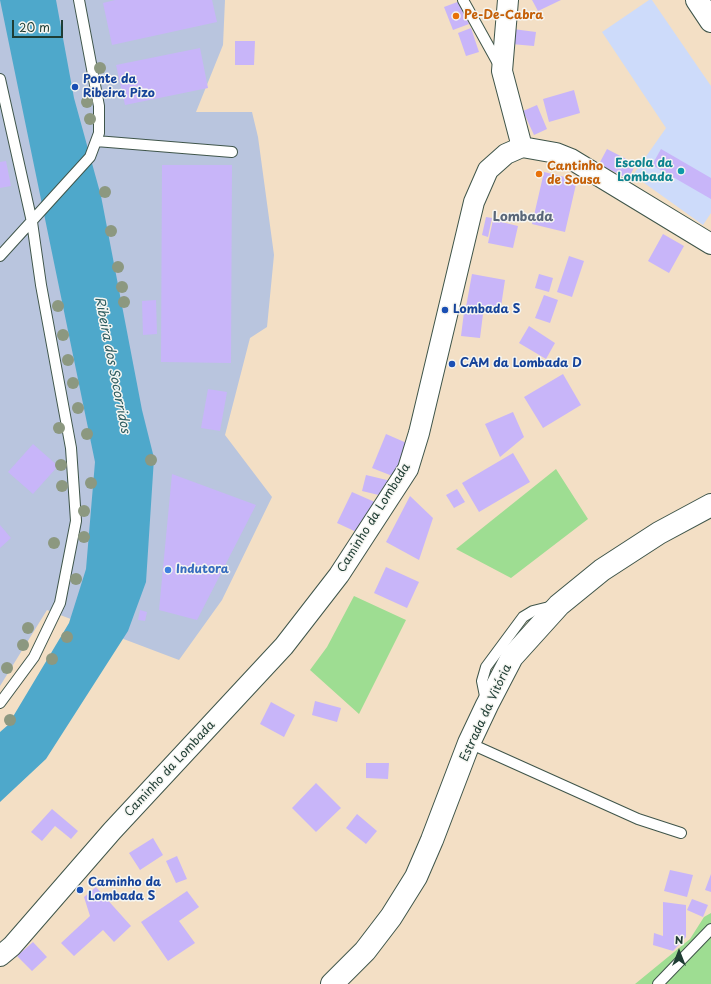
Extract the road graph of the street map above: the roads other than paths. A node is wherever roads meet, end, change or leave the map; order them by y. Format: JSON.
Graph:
{"nodes":[{"id":1,"x":79,"y":0,"type":"edge"},
{"id":2,"x":463,"y":0,"type":"edge"},
{"id":3,"x":508,"y":0,"type":"edge"},
{"id":4,"x":697,"y":0,"type":"edge"},
{"id":5,"x":711,"y":22,"type":"edge"},
{"id":6,"x":502,"y":71,"type":"junction"},
{"id":7,"x":0,"y":79,"type":"edge"},
{"id":8,"x":96,"y":141,"type":"junction"},
{"id":9,"x":522,"y":147,"type":"junction"},
{"id":10,"x":232,"y":152,"type":"dead end"},
{"id":11,"x":32,"y":222,"type":"junction"},
{"id":12,"x":711,"y":244,"type":"edge"},
{"id":13,"x":0,"y":256,"type":"edge"},
{"id":14,"x":711,"y":505,"type":"edge"},
{"id":15,"x":0,"y":703,"type":"edge"},
{"id":16,"x":469,"y":743,"type":"junction"},
{"id":17,"x":681,"y":833,"type":"dead end"},
{"id":18,"x":711,"y":929,"type":"edge"},
{"id":19,"x":0,"y":956,"type":"edge"},
{"id":20,"x":332,"y":984,"type":"edge"},
{"id":21,"x":658,"y":984,"type":"edge"}],
"edges":[{"from":1,"to":8,"type":"lane"},
{"from":2,"to":6,"type":"lane"},
{"from":3,"to":6,"type":"street"},
{"from":4,"to":5,"type":"main road"},
{"from":6,"to":9,"type":"street"},
{"from":7,"to":11,"type":"lane"},
{"from":8,"to":10,"type":"lane"},
{"from":8,"to":11,"type":"lane"},
{"from":9,"to":12,"type":"street"},
{"from":9,"to":19,"type":"street","name":"Caminho da Lombada"},
{"from":11,"to":13,"type":"lane"},
{"from":11,"to":15,"type":"lane"},
{"from":14,"to":16,"type":"main road","name":"Estrada da Vitória"},
{"from":16,"to":17,"type":"lane"},
{"from":16,"to":20,"type":"main road","name":"Estrada da Vitória"},
{"from":18,"to":21,"type":"lane"}]}
